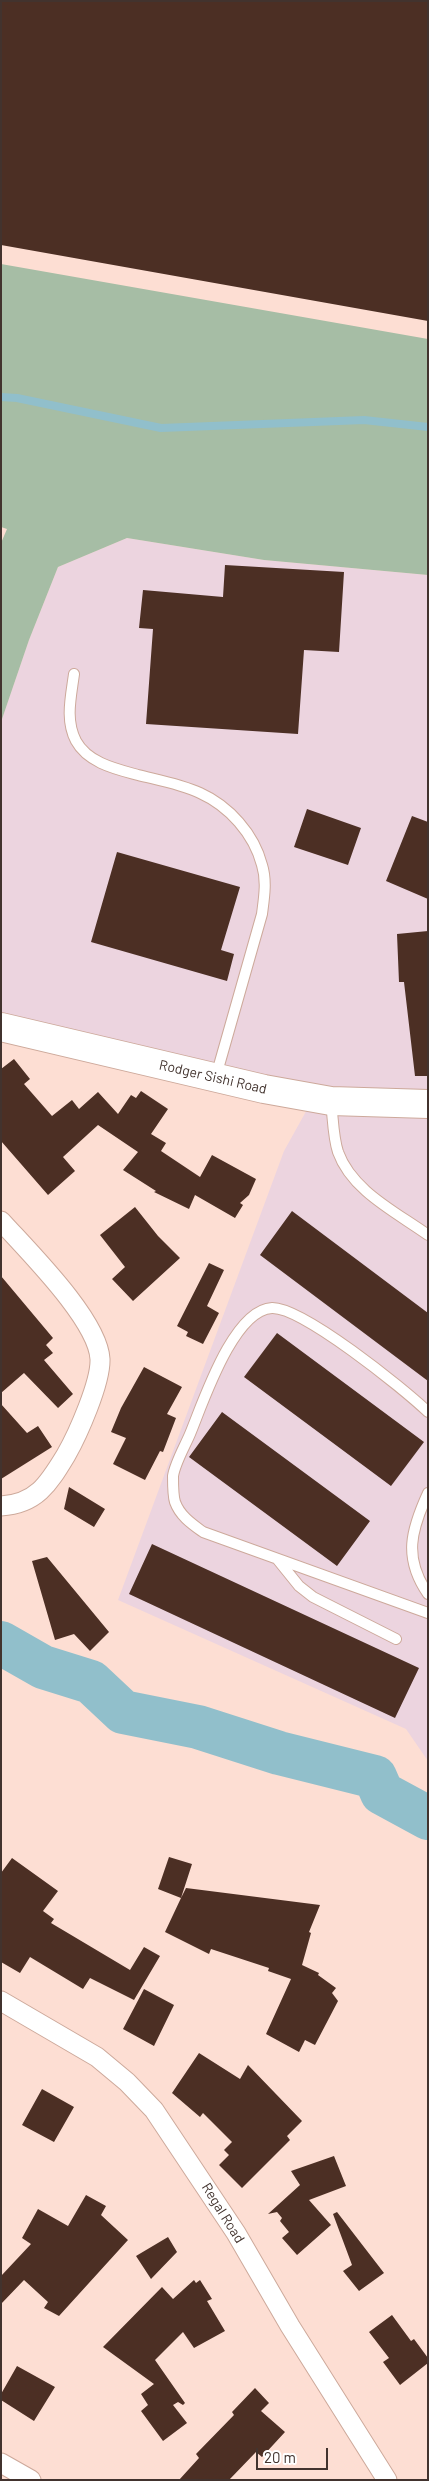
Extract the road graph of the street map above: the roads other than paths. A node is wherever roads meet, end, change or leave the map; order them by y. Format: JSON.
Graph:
{"nodes":[{"id":1,"x":74,"y":674,"type":"dead end"},
{"id":2,"x":1,"y":1027,"type":"edge"},
{"id":3,"x":215,"y":1079,"type":"junction"},
{"id":4,"x":331,"y":1101,"type":"junction"},
{"id":5,"x":428,"y":1104,"type":"edge"},
{"id":6,"x":1,"y":1221,"type":"edge"},
{"id":7,"x":428,"y":1235,"type":"edge"},
{"id":8,"x":428,"y":1412,"type":"edge"},
{"id":9,"x":428,"y":1493,"type":"edge"},
{"id":10,"x":1,"y":1506,"type":"edge"},
{"id":11,"x":277,"y":1559,"type":"junction"},
{"id":12,"x":428,"y":1594,"type":"edge"},
{"id":13,"x":428,"y":1613,"type":"edge"},
{"id":14,"x":396,"y":1639,"type":"dead end"},
{"id":15,"x":1,"y":2001,"type":"edge"},
{"id":16,"x":1,"y":2463,"type":"edge"},
{"id":17,"x":31,"y":2480,"type":"edge"},
{"id":18,"x":387,"y":2480,"type":"edge"}],
"edges":[{"from":1,"to":3,"type":"lane"},
{"from":2,"to":3,"type":"street","name":"Rodger Sishi Road"},
{"from":3,"to":4,"type":"street","name":"Rodger Sishi Road"},
{"from":4,"to":5,"type":"street","name":"Rodger Sishi Road"},
{"from":4,"to":7,"type":"lane"},
{"from":6,"to":10,"type":"street"},
{"from":8,"to":11,"type":"lane"},
{"from":9,"to":12,"type":"lane"},
{"from":11,"to":13,"type":"lane"},
{"from":11,"to":14,"type":"lane"},
{"from":15,"to":18,"type":"street","name":"Regal Road"},
{"from":16,"to":17,"type":"street"}]}
